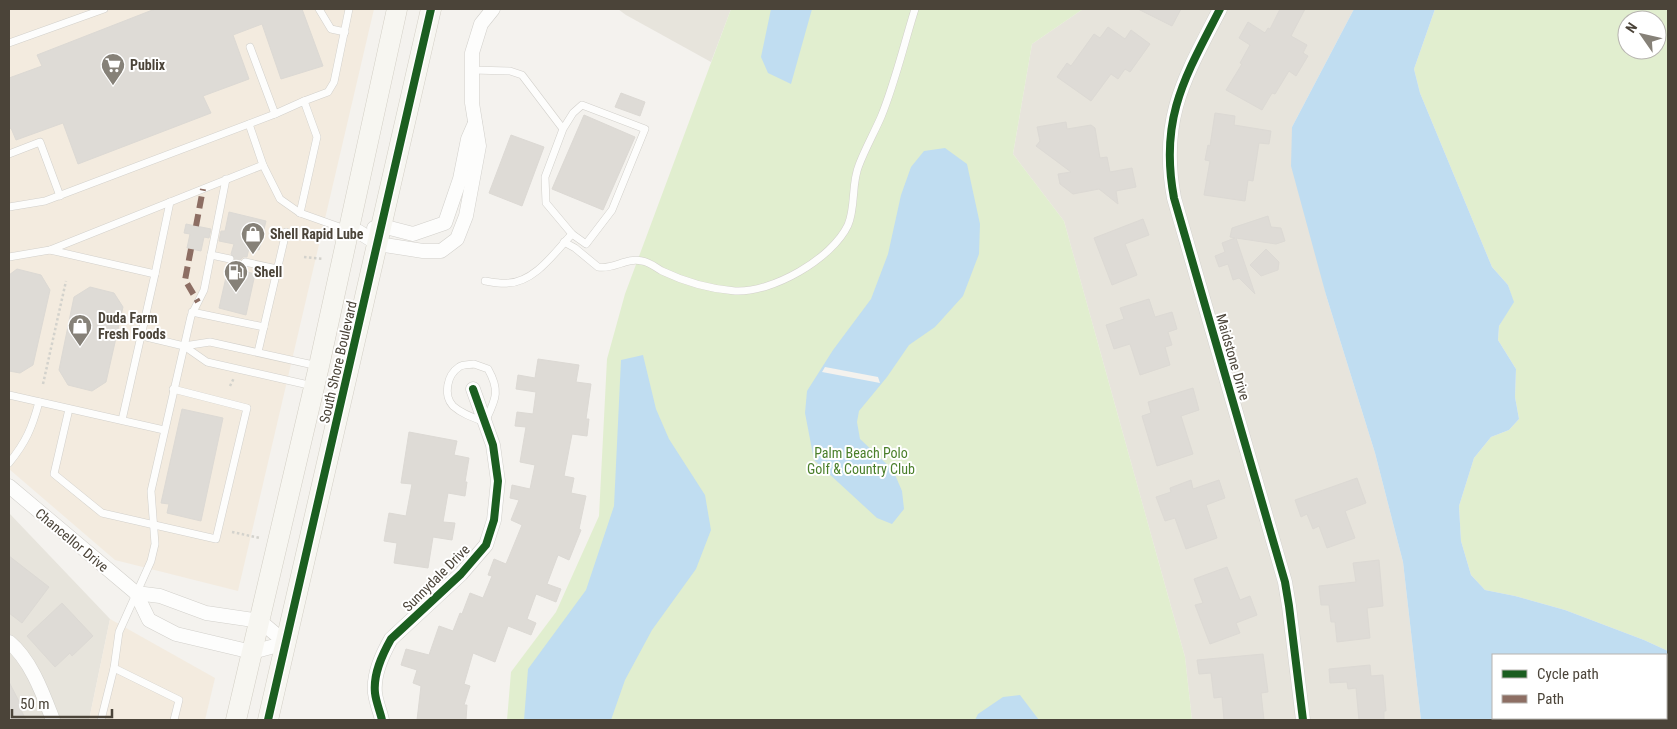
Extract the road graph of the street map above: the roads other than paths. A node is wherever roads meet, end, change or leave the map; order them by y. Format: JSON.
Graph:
{"nodes":[{"id":1,"x":104,"y":9,"type":"edge"},
{"id":2,"x":319,"y":9,"type":"edge"},
{"id":3,"x":349,"y":9,"type":"edge"},
{"id":4,"x":397,"y":9,"type":"edge"},
{"id":5,"x":431,"y":9,"type":"edge"},
{"id":6,"x":493,"y":9,"type":"edge"},
{"id":7,"x":915,"y":9,"type":"edge"},
{"id":8,"x":1220,"y":9,"type":"edge"},
{"id":9,"x":345,"y":32,"type":"junction"},
{"id":10,"x":9,"y":43,"type":"edge"},
{"id":11,"x":250,"y":47,"type":"dead end"},
{"id":12,"x":472,"y":70,"type":"junction"},
{"id":13,"x":304,"y":102,"type":"junction"},
{"id":14,"x":275,"y":114,"type":"junction"},
{"id":15,"x":475,"y":122,"type":"junction"},
{"id":16,"x":248,"y":124,"type":"junction"},
{"id":17,"x":563,"y":129,"type":"junction"},
{"id":18,"x":9,"y":154,"type":"edge"},
{"id":19,"x":263,"y":165,"type":"junction"},
{"id":20,"x":226,"y":179,"type":"junction"},
{"id":21,"x":60,"y":196,"type":"junction"},
{"id":22,"x":170,"y":202,"type":"junction"},
{"id":23,"x":9,"y":207,"type":"edge"},
{"id":24,"x":300,"y":213,"type":"junction"},
{"id":25,"x":354,"y":231,"type":"junction"},
{"id":26,"x":286,"y":232,"type":"dead end"},
{"id":27,"x":572,"y":234,"type":"junction"},
{"id":28,"x":380,"y":235,"type":"junction"},
{"id":29,"x":564,"y":242,"type":"junction"},
{"id":30,"x":50,"y":250,"type":"junction"},
{"id":31,"x":211,"y":255,"type":"junction"},
{"id":32,"x":9,"y":256,"type":"edge"},
{"id":33,"x":230,"y":259,"type":"dead end"},
{"id":34,"x":245,"y":262,"type":"dead end"},
{"id":35,"x":277,"y":269,"type":"junction"},
{"id":36,"x":155,"y":274,"type":"junction"},
{"id":37,"x":484,"y":281,"type":"dead end"},
{"id":38,"x":192,"y":312,"type":"junction"},
{"id":39,"x":264,"y":327,"type":"junction"},
{"id":40,"x":142,"y":336,"type":"junction"},
{"id":41,"x":184,"y":346,"type":"junction"},
{"id":42,"x":258,"y":352,"type":"junction"},
{"id":43,"x":318,"y":366,"type":"junction"},
{"id":44,"x":313,"y":386,"type":"junction"},
{"id":45,"x":173,"y":389,"type":"junction"},
{"id":46,"x":473,"y":389,"type":"dead end"},
{"id":47,"x":9,"y":396,"type":"edge"},
{"id":48,"x":38,"y":402,"type":"junction"},
{"id":49,"x":68,"y":409,"type":"junction"},
{"id":50,"x":122,"y":420,"type":"junction"},
{"id":51,"x":485,"y":422,"type":"junction"},
{"id":52,"x":164,"y":430,"type":"junction"},
{"id":53,"x":9,"y":463,"type":"edge"},
{"id":54,"x":12,"y":494,"type":"edge"},
{"id":55,"x":154,"y":524,"type":"junction"},
{"id":56,"x":136,"y":593,"type":"junction"},
{"id":57,"x":260,"y":621,"type":"junction"},
{"id":58,"x":9,"y":642,"type":"edge"},
{"id":59,"x":286,"y":643,"type":"junction"},
{"id":60,"x":252,"y":652,"type":"junction"},
{"id":61,"x":114,"y":668,"type":"junction"},
{"id":62,"x":52,"y":720,"type":"edge"},
{"id":63,"x":101,"y":720,"type":"edge"},
{"id":64,"x":174,"y":720,"type":"edge"},
{"id":65,"x":236,"y":720,"type":"edge"},
{"id":66,"x":268,"y":720,"type":"edge"},
{"id":67,"x":382,"y":720,"type":"edge"},
{"id":68,"x":1303,"y":720,"type":"edge"}],
"edges":[{"from":1,"to":10,"type":"lane"},
{"from":2,"to":9,"type":"lane"},
{"from":3,"to":9,"type":"lane"},
{"from":4,"to":25,"type":"street","name":"South Shore Boulevard"},
{"from":5,"to":28,"type":"street","name":"South Shore Boulevard"},
{"from":6,"to":12,"type":"street"},
{"from":7,"to":29,"type":"lane"},
{"from":8,"to":68,"type":"street","name":"Maidstone Drive"},
{"from":9,"to":13,"type":"lane"},
{"from":11,"to":14,"type":"lane"},
{"from":12,"to":15,"type":"street"},
{"from":12,"to":17,"type":"lane"},
{"from":13,"to":14,"type":"lane"},
{"from":13,"to":24,"type":"lane"},
{"from":14,"to":16,"type":"lane"},
{"from":15,"to":28,"type":"street"},
{"from":15,"to":28,"type":"street"},
{"from":16,"to":19,"type":"lane"},
{"from":16,"to":21,"type":"lane"},
{"from":17,"to":27,"type":"lane"},
{"from":17,"to":27,"type":"lane"},
{"from":18,"to":21,"type":"lane"},
{"from":19,"to":20,"type":"lane"},
{"from":19,"to":24,"type":"lane"},
{"from":20,"to":22,"type":"lane"},
{"from":20,"to":31,"type":"lane"},
{"from":21,"to":23,"type":"lane"},
{"from":22,"to":30,"type":"lane"},
{"from":22,"to":36,"type":"lane"},
{"from":24,"to":25,"type":"lane"},
{"from":25,"to":28,"type":"street"},
{"from":25,"to":43,"type":"street","name":"South Shore Boulevard"},
{"from":26,"to":35,"type":"lane"},
{"from":27,"to":29,"type":"lane"},
{"from":28,"to":59,"type":"street","name":"South Shore Boulevard"},
{"from":29,"to":37,"type":"lane"},
{"from":30,"to":32,"type":"lane"},
{"from":30,"to":36,"type":"lane"},
{"from":31,"to":33,"type":"lane"},
{"from":31,"to":38,"type":"lane"},
{"from":34,"to":35,"type":"lane"},
{"from":35,"to":39,"type":"lane"},
{"from":36,"to":40,"type":"lane"},
{"from":38,"to":39,"type":"lane"},
{"from":38,"to":41,"type":"lane"},
{"from":39,"to":42,"type":"lane"},
{"from":40,"to":41,"type":"lane"},
{"from":40,"to":50,"type":"lane"},
{"from":41,"to":42,"type":"lane"},
{"from":41,"to":44,"type":"lane"},
{"from":41,"to":45,"type":"lane"},
{"from":42,"to":43,"type":"lane"},
{"from":43,"to":44,"type":"street","name":"South Shore Boulevard"},
{"from":44,"to":57,"type":"street","name":"South Shore Boulevard"},
{"from":45,"to":52,"type":"lane"},
{"from":45,"to":55,"type":"lane"},
{"from":46,"to":51,"type":"street","name":"Sunnydale Drive"},
{"from":47,"to":48,"type":"lane"},
{"from":48,"to":49,"type":"lane"},
{"from":48,"to":53,"type":"lane"},
{"from":49,"to":50,"type":"lane"},
{"from":49,"to":55,"type":"lane"},
{"from":50,"to":52,"type":"lane"},
{"from":51,"to":51,"type":"lane"},
{"from":51,"to":67,"type":"street","name":"Sunnydale Drive"},
{"from":52,"to":55,"type":"lane"},
{"from":54,"to":56,"type":"street","name":"Chancellor Drive"},
{"from":55,"to":56,"type":"lane"},
{"from":56,"to":57,"type":"street"},
{"from":56,"to":60,"type":"street","name":"Chancellor Drive"},
{"from":56,"to":61,"type":"lane"},
{"from":57,"to":59,"type":"street"},
{"from":57,"to":60,"type":"street","name":"South Shore Boulevard"},
{"from":58,"to":62,"type":"street"},
{"from":59,"to":60,"type":"street","name":"Chancellor Drive"},
{"from":59,"to":66,"type":"street","name":"South Shore Boulevard"},
{"from":60,"to":65,"type":"street","name":"South Shore Boulevard"},
{"from":61,"to":63,"type":"lane"},
{"from":61,"to":64,"type":"lane"}]}
